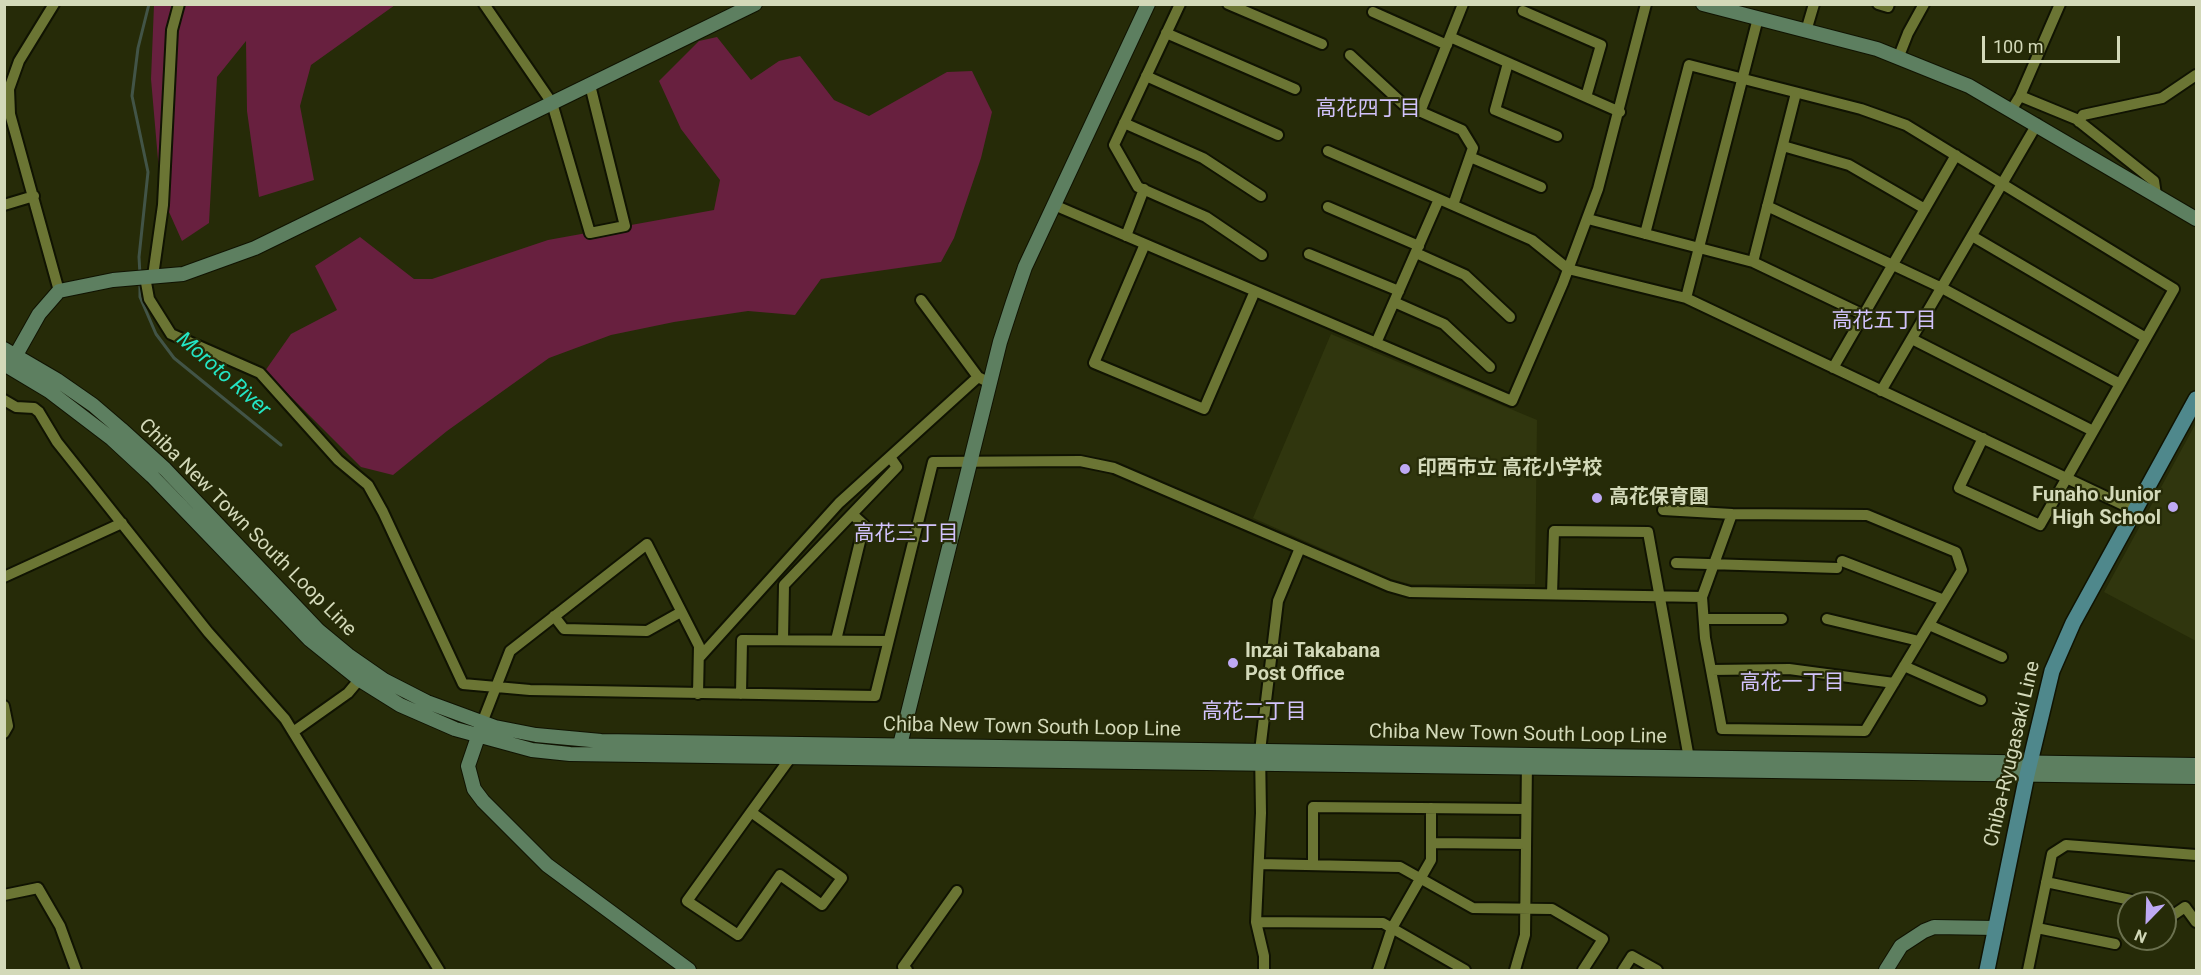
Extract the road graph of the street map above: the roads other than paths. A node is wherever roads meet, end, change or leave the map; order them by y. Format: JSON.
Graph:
{"nodes":[{"id":1,"x":54,"y":4,"type":"edge"},
{"id":2,"x":179,"y":4,"type":"edge"},
{"id":3,"x":484,"y":4,"type":"edge"},
{"id":4,"x":755,"y":4,"type":"edge"},
{"id":5,"x":1148,"y":4,"type":"edge"},
{"id":6,"x":1180,"y":4,"type":"edge"},
{"id":7,"x":1228,"y":4,"type":"edge"},
{"id":8,"x":1463,"y":4,"type":"edge"},
{"id":9,"x":1646,"y":4,"type":"edge"},
{"id":10,"x":1703,"y":4,"type":"edge"},
{"id":11,"x":1814,"y":4,"type":"edge"},
{"id":12,"x":1878,"y":4,"type":"edge"},
{"id":13,"x":1889,"y":4,"type":"edge"},
{"id":14,"x":1924,"y":4,"type":"edge"},
{"id":15,"x":2060,"y":4,"type":"edge"},
{"id":16,"x":1523,"y":11,"type":"dead end"},
{"id":17,"x":1373,"y":12,"type":"dead end"},
{"id":18,"x":1758,"y":18,"type":"junction"},
{"id":19,"x":1806,"y":31,"type":"junction"},
{"id":20,"x":1166,"y":33,"type":"junction"},
{"id":21,"x":1449,"y":41,"type":"junction"},
{"id":22,"x":1322,"y":44,"type":"dead end"},
{"id":23,"x":1350,"y":55,"type":"dead end"},
{"id":24,"x":1899,"y":56,"type":"junction"},
{"id":25,"x":1508,"y":63,"type":"junction"},
{"id":26,"x":2196,"y":75,"type":"edge"},
{"id":27,"x":1146,"y":76,"type":"junction"},
{"id":28,"x":1742,"y":79,"type":"junction"},
{"id":29,"x":590,"y":85,"type":"junction"},
{"id":30,"x":1295,"y":89,"type":"dead end"},
{"id":31,"x":1796,"y":93,"type":"junction"},
{"id":32,"x":2020,"y":96,"type":"junction"},
{"id":33,"x":1586,"y":97,"type":"junction"},
{"id":34,"x":552,"y":103,"type":"junction"},
{"id":35,"x":2012,"y":109,"type":"junction"},
{"id":36,"x":1420,"y":112,"type":"junction"},
{"id":37,"x":1620,"y":112,"type":"junction"},
{"id":38,"x":2079,"y":122,"type":"junction"},
{"id":39,"x":1124,"y":123,"type":"junction"},
{"id":40,"x":2037,"y":124,"type":"junction"},
{"id":41,"x":9,"y":128,"type":"edge"},
{"id":42,"x":1278,"y":135,"type":"dead end"},
{"id":43,"x":1557,"y":136,"type":"dead end"},
{"id":44,"x":1782,"y":146,"type":"junction"},
{"id":45,"x":1328,"y":151,"type":"dead end"},
{"id":46,"x":1956,"y":155,"type":"junction"},
{"id":47,"x":1470,"y":156,"type":"junction"},
{"id":48,"x":2003,"y":184,"type":"junction"},
{"id":49,"x":1541,"y":187,"type":"dead end"},
{"id":50,"x":1144,"y":189,"type":"junction"},
{"id":51,"x":1261,"y":195,"type":"dead end"},
{"id":52,"x":2156,"y":195,"type":"junction"},
{"id":53,"x":34,"y":196,"type":"junction"},
{"id":54,"x":1439,"y":199,"type":"junction"},
{"id":55,"x":4,"y":205,"type":"edge"},
{"id":56,"x":1054,"y":205,"type":"junction"},
{"id":57,"x":1453,"y":205,"type":"junction"},
{"id":58,"x":1767,"y":206,"type":"junction"},
{"id":59,"x":1328,"y":207,"type":"dead end"},
{"id":60,"x":1925,"y":209,"type":"junction"},
{"id":61,"x":1588,"y":219,"type":"junction"},
{"id":62,"x":2196,"y":219,"type":"edge"},
{"id":63,"x":1645,"y":234,"type":"junction"},
{"id":64,"x":1126,"y":236,"type":"junction"},
{"id":65,"x":1972,"y":236,"type":"junction"},
{"id":66,"x":1145,"y":244,"type":"junction"},
{"id":67,"x":1699,"y":248,"type":"junction"},
{"id":68,"x":1417,"y":249,"type":"junction"},
{"id":69,"x":1309,"y":254,"type":"dead end"},
{"id":70,"x":1262,"y":255,"type":"dead end"},
{"id":71,"x":1753,"y":262,"type":"junction"},
{"id":72,"x":1893,"y":264,"type":"junction"},
{"id":73,"x":1568,"y":269,"type":"junction"},
{"id":74,"x":149,"y":277,"type":"junction"},
{"id":75,"x":1942,"y":288,"type":"junction"},
{"id":76,"x":59,"y":291,"type":"junction"},
{"id":77,"x":1255,"y":291,"type":"junction"},
{"id":78,"x":1399,"y":291,"type":"junction"},
{"id":79,"x":1686,"y":298,"type":"junction"},
{"id":80,"x":921,"y":300,"type":"dead end"},
{"id":81,"x":1394,"y":303,"type":"junction"},
{"id":82,"x":1864,"y":315,"type":"junction"},
{"id":83,"x":1510,"y":317,"type":"dead end"},
{"id":84,"x":2146,"y":338,"type":"junction"},
{"id":85,"x":1912,"y":339,"type":"junction"},
{"id":86,"x":1376,"y":343,"type":"junction"},
{"id":87,"x":8,"y":362,"type":"edge"},
{"id":88,"x":1490,"y":367,"type":"dead end"},
{"id":89,"x":1833,"y":368,"type":"junction"},
{"id":90,"x":984,"y":380,"type":"junction"},
{"id":91,"x":2120,"y":384,"type":"junction"},
{"id":92,"x":1881,"y":391,"type":"junction"},
{"id":93,"x":2196,"y":399,"type":"edge"},
{"id":94,"x":4,"y":400,"type":"edge"},
{"id":95,"x":2093,"y":431,"type":"junction"},
{"id":96,"x":1983,"y":438,"type":"junction"},
{"id":97,"x":890,"y":457,"type":"junction"},
{"id":98,"x":972,"y":462,"type":"junction"},
{"id":99,"x":2067,"y":478,"type":"junction"},
{"id":100,"x":1663,"y":510,"type":"dead end"},
{"id":101,"x":2136,"y":511,"type":"junction"},
{"id":102,"x":852,"y":514,"type":"junction"},
{"id":103,"x":1732,"y":514,"type":"junction"},
{"id":104,"x":122,"y":523,"type":"junction"},
{"id":105,"x":1300,"y":548,"type":"junction"},
{"id":106,"x":1676,"y":563,"type":"dead end"},
{"id":107,"x":1714,"y":565,"type":"junction"},
{"id":108,"x":4,"y":577,"type":"edge"},
{"id":109,"x":1552,"y":594,"type":"junction"},
{"id":110,"x":1702,"y":597,"type":"junction"},
{"id":111,"x":1660,"y":598,"type":"junction"},
{"id":112,"x":1944,"y":600,"type":"junction"},
{"id":113,"x":681,"y":612,"type":"junction"},
{"id":114,"x":554,"y":616,"type":"junction"},
{"id":115,"x":1704,"y":619,"type":"junction"},
{"id":116,"x":1782,"y":619,"type":"dead end"},
{"id":117,"x":1827,"y":619,"type":"dead end"},
{"id":118,"x":1929,"y":625,"type":"junction"},
{"id":119,"x":783,"y":639,"type":"junction"},
{"id":120,"x":836,"y":640,"type":"junction"},
{"id":121,"x":888,"y":641,"type":"junction"},
{"id":122,"x":1919,"y":641,"type":"junction"},
{"id":123,"x":2002,"y":657,"type":"dead end"},
{"id":124,"x":699,"y":658,"type":"junction"},
{"id":125,"x":1904,"y":666,"type":"junction"},
{"id":126,"x":1711,"y":670,"type":"junction"},
{"id":127,"x":364,"y":675,"type":"junction"},
{"id":128,"x":1894,"y":683,"type":"junction"},
{"id":129,"x":497,"y":686,"type":"junction"},
{"id":130,"x":698,"y":694,"type":"junction"},
{"id":131,"x":741,"y":694,"type":"junction"},
{"id":132,"x":1981,"y":700,"type":"dead end"},
{"id":133,"x":4,"y":706,"type":"edge"},
{"id":134,"x":480,"y":730,"type":"junction"},
{"id":135,"x":293,"y":732,"type":"junction"},
{"id":136,"x":4,"y":733,"type":"edge"},
{"id":137,"x":898,"y":752,"type":"junction"},
{"id":138,"x":791,"y":757,"type":"junction"},
{"id":139,"x":1259,"y":757,"type":"junction"},
{"id":140,"x":1527,"y":761,"type":"junction"},
{"id":141,"x":1690,"y":764,"type":"junction"},
{"id":142,"x":2196,"y":765,"type":"edge"},
{"id":143,"x":2028,"y":769,"type":"junction"},
{"id":144,"x":2196,"y":777,"type":"edge"},
{"id":145,"x":1431,"y":808,"type":"junction"},
{"id":146,"x":1526,"y":809,"type":"junction"},
{"id":147,"x":751,"y":813,"type":"junction"},
{"id":148,"x":1431,"y":843,"type":"junction"},
{"id":149,"x":1526,"y":844,"type":"junction"},
{"id":150,"x":2196,"y":855,"type":"edge"},
{"id":151,"x":1259,"y":864,"type":"junction"},
{"id":152,"x":1312,"y":865,"type":"junction"},
{"id":153,"x":1421,"y":878,"type":"junction"},
{"id":154,"x":2046,"y":882,"type":"junction"},
{"id":155,"x":957,"y":891,"type":"dead end"},
{"id":156,"x":4,"y":895,"type":"edge"},
{"id":157,"x":2117,"y":897,"type":"edge"},
{"id":158,"x":1526,"y":909,"type":"junction"},
{"id":159,"x":2177,"y":912,"type":"edge"},
{"id":160,"x":1256,"y":922,"type":"junction"},
{"id":161,"x":2196,"y":922,"type":"edge"},
{"id":162,"x":1392,"y":928,"type":"junction"},
{"id":163,"x":1996,"y":928,"type":"junction"},
{"id":164,"x":2037,"y":928,"type":"junction"},
{"id":165,"x":2115,"y":944,"type":"dead end"},
{"id":166,"x":76,"y":970,"type":"edge"},
{"id":167,"x":439,"y":970,"type":"edge"},
{"id":168,"x":689,"y":970,"type":"edge"},
{"id":169,"x":907,"y":970,"type":"edge"},
{"id":170,"x":1264,"y":970,"type":"edge"},
{"id":171,"x":1378,"y":970,"type":"edge"},
{"id":172,"x":1465,"y":970,"type":"edge"},
{"id":173,"x":1515,"y":970,"type":"edge"},
{"id":174,"x":1583,"y":970,"type":"edge"},
{"id":175,"x":1623,"y":970,"type":"edge"},
{"id":176,"x":1657,"y":970,"type":"edge"},
{"id":177,"x":1886,"y":970,"type":"edge"},
{"id":178,"x":1987,"y":970,"type":"edge"},
{"id":179,"x":2028,"y":970,"type":"edge"}],
"edges":[{"from":1,"to":41,"type":"street"},
{"from":2,"to":74,"type":"street"},
{"from":3,"to":34,"type":"street"},
{"from":4,"to":29,"type":"main road"},
{"from":5,"to":56,"type":"main road"},
{"from":6,"to":20,"type":"street"},
{"from":7,"to":22,"type":"street"},
{"from":8,"to":21,"type":"street"},
{"from":9,"to":37,"type":"street"},
{"from":10,"to":18,"type":"main road"},
{"from":11,"to":19,"type":"street"},
{"from":12,"to":13,"type":"street"},
{"from":14,"to":24,"type":"street"},
{"from":15,"to":32,"type":"street"},
{"from":16,"to":33,"type":"street"},
{"from":17,"to":21,"type":"street"},
{"from":18,"to":19,"type":"main road"},
{"from":18,"to":28,"type":"street"},
{"from":19,"to":24,"type":"main road"},
{"from":20,"to":27,"type":"street"},
{"from":20,"to":30,"type":"street"},
{"from":21,"to":25,"type":"street"},
{"from":21,"to":36,"type":"street"},
{"from":23,"to":36,"type":"street"},
{"from":24,"to":35,"type":"main road"},
{"from":25,"to":33,"type":"street"},
{"from":25,"to":43,"type":"street"},
{"from":26,"to":38,"type":"street"},
{"from":27,"to":39,"type":"street"},
{"from":27,"to":42,"type":"street"},
{"from":28,"to":31,"type":"street"},
{"from":28,"to":63,"type":"street"},
{"from":28,"to":67,"type":"street"},
{"from":29,"to":34,"type":"main road"},
{"from":29,"to":34,"type":"street"},
{"from":31,"to":44,"type":"street"},
{"from":31,"to":46,"type":"street"},
{"from":32,"to":35,"type":"street"},
{"from":32,"to":38,"type":"street"},
{"from":33,"to":37,"type":"street"},
{"from":34,"to":74,"type":"main road"},
{"from":35,"to":40,"type":"main road"},
{"from":36,"to":47,"type":"street"},
{"from":37,"to":61,"type":"street"},
{"from":38,"to":52,"type":"street"},
{"from":39,"to":50,"type":"street"},
{"from":39,"to":51,"type":"street"},
{"from":40,"to":48,"type":"street"},
{"from":40,"to":52,"type":"main road"},
{"from":41,"to":53,"type":"street"},
{"from":44,"to":58,"type":"street"},
{"from":44,"to":60,"type":"street"},
{"from":45,"to":54,"type":"street"},
{"from":46,"to":48,"type":"street"},
{"from":46,"to":60,"type":"street"},
{"from":47,"to":49,"type":"street"},
{"from":47,"to":57,"type":"street"},
{"from":48,"to":65,"type":"street"},
{"from":48,"to":84,"type":"street"},
{"from":50,"to":64,"type":"street"},
{"from":50,"to":70,"type":"street"},
{"from":52,"to":62,"type":"main road"},
{"from":53,"to":55,"type":"street"},
{"from":53,"to":76,"type":"street"},
{"from":54,"to":57,"type":"street"},
{"from":54,"to":68,"type":"street"},
{"from":56,"to":64,"type":"street"},
{"from":56,"to":90,"type":"main road"},
{"from":57,"to":73,"type":"street"},
{"from":58,"to":71,"type":"street"},
{"from":58,"to":72,"type":"street"},
{"from":59,"to":68,"type":"street"},
{"from":60,"to":72,"type":"street"},
{"from":61,"to":63,"type":"street"},
{"from":61,"to":73,"type":"street"},
{"from":63,"to":67,"type":"street"},
{"from":64,"to":66,"type":"street"},
{"from":65,"to":75,"type":"street"},
{"from":65,"to":84,"type":"street"},
{"from":66,"to":77,"type":"street"},
{"from":66,"to":77,"type":"street"},
{"from":67,"to":71,"type":"street"},
{"from":67,"to":79,"type":"street"},
{"from":68,"to":78,"type":"street"},
{"from":68,"to":83,"type":"street"},
{"from":69,"to":78,"type":"street"},
{"from":71,"to":82,"type":"street"},
{"from":72,"to":75,"type":"street"},
{"from":72,"to":82,"type":"street"},
{"from":73,"to":79,"type":"street"},
{"from":73,"to":86,"type":"street"},
{"from":74,"to":76,"type":"main road"},
{"from":74,"to":129,"type":"street"},
{"from":75,"to":85,"type":"street"},
{"from":75,"to":91,"type":"street"},
{"from":76,"to":87,"type":"main road"},
{"from":77,"to":86,"type":"street"},
{"from":78,"to":81,"type":"street"},
{"from":79,"to":89,"type":"street"},
{"from":80,"to":90,"type":"street"},
{"from":81,"to":86,"type":"street"},
{"from":81,"to":88,"type":"street"},
{"from":82,"to":89,"type":"street"},
{"from":84,"to":91,"type":"street"},
{"from":85,"to":92,"type":"street"},
{"from":85,"to":95,"type":"street"},
{"from":87,"to":127,"type":"main road","name":"Chiba New Town South Loop Line"},
{"from":89,"to":92,"type":"street"},
{"from":90,"to":97,"type":"street"},
{"from":90,"to":98,"type":"main road"},
{"from":91,"to":95,"type":"street"},
{"from":92,"to":96,"type":"street"},
{"from":93,"to":101,"type":"main road","name":"Chiba-Ryugasaki Line"},
{"from":94,"to":104,"type":"street"},
{"from":95,"to":99,"type":"street"},
{"from":96,"to":99,"type":"street"},
{"from":96,"to":99,"type":"street"},
{"from":97,"to":102,"type":"street"},
{"from":97,"to":124,"type":"street"},
{"from":98,"to":105,"type":"street"},
{"from":98,"to":121,"type":"street"},
{"from":98,"to":137,"type":"main road"},
{"from":99,"to":101,"type":"street"},
{"from":100,"to":103,"type":"street"},
{"from":101,"to":143,"type":"main road","name":"Chiba-Ryugasaki Line"},
{"from":102,"to":119,"type":"street"},
{"from":102,"to":120,"type":"street"},
{"from":103,"to":107,"type":"street"},
{"from":103,"to":112,"type":"street"},
{"from":104,"to":108,"type":"street"},
{"from":104,"to":135,"type":"street"},
{"from":105,"to":109,"type":"street"},
{"from":105,"to":139,"type":"street"},
{"from":106,"to":107,"type":"street"},
{"from":107,"to":110,"type":"street"},
{"from":107,"to":112,"type":"street"},
{"from":109,"to":111,"type":"street"},
{"from":109,"to":111,"type":"street"},
{"from":110,"to":111,"type":"street"},
{"from":110,"to":115,"type":"street"},
{"from":111,"to":141,"type":"street"},
{"from":112,"to":118,"type":"street"},
{"from":113,"to":114,"type":"street"},
{"from":113,"to":114,"type":"street"},
{"from":113,"to":124,"type":"street"},
{"from":114,"to":129,"type":"street"},
{"from":115,"to":116,"type":"street"},
{"from":115,"to":126,"type":"street"},
{"from":117,"to":122,"type":"street"},
{"from":118,"to":122,"type":"street"},
{"from":118,"to":123,"type":"street"},
{"from":119,"to":120,"type":"street"},
{"from":119,"to":131,"type":"street"},
{"from":120,"to":121,"type":"street"},
{"from":121,"to":131,"type":"street"},
{"from":122,"to":125,"type":"street"},
{"from":124,"to":130,"type":"street"},
{"from":125,"to":128,"type":"street"},
{"from":125,"to":132,"type":"street"},
{"from":126,"to":128,"type":"street"},
{"from":126,"to":128,"type":"street"},
{"from":127,"to":134,"type":"main road","name":"Chiba New Town South Loop Line"},
{"from":127,"to":135,"type":"street"},
{"from":129,"to":130,"type":"street"},
{"from":129,"to":134,"type":"street"},
{"from":130,"to":131,"type":"street"},
{"from":133,"to":136,"type":"street"},
{"from":134,"to":137,"type":"main road","name":"Chiba New Town South Loop Line"},
{"from":134,"to":138,"type":"main road","name":"Chiba New Town South Loop Line"},
{"from":134,"to":168,"type":"main road"},
{"from":135,"to":167,"type":"street"},
{"from":137,"to":138,"type":"main road","name":"Chiba New Town South Loop Line"},
{"from":137,"to":139,"type":"main road","name":"Chiba New Town South Loop Line"},
{"from":138,"to":147,"type":"street"},
{"from":139,"to":140,"type":"main road","name":"Chiba New Town South Loop Line"},
{"from":139,"to":151,"type":"street"},
{"from":140,"to":141,"type":"main road","name":"Chiba New Town South Loop Line"},
{"from":140,"to":146,"type":"street"},
{"from":141,"to":143,"type":"main road","name":"Chiba New Town South Loop Line"},
{"from":142,"to":143,"type":"main road","name":"Chiba New Town South Loop Line"},
{"from":143,"to":144,"type":"main road","name":"Chiba New Town South Loop Line"},
{"from":143,"to":163,"type":"main road","name":"Chiba-Ryugasaki Line"},
{"from":145,"to":146,"type":"street"},
{"from":145,"to":148,"type":"street"},
{"from":145,"to":152,"type":"street"},
{"from":146,"to":149,"type":"street"},
{"from":147,"to":147,"type":"street"},
{"from":148,"to":149,"type":"street"},
{"from":148,"to":153,"type":"street"},
{"from":149,"to":158,"type":"street"},
{"from":150,"to":154,"type":"street"},
{"from":151,"to":152,"type":"street"},
{"from":151,"to":160,"type":"street"},
{"from":152,"to":153,"type":"street"},
{"from":153,"to":158,"type":"street"},
{"from":153,"to":162,"type":"street"},
{"from":154,"to":157,"type":"street"},
{"from":154,"to":164,"type":"street"},
{"from":155,"to":169,"type":"street"},
{"from":156,"to":166,"type":"street"},
{"from":158,"to":173,"type":"street"},
{"from":158,"to":174,"type":"street"},
{"from":159,"to":161,"type":"street"},
{"from":160,"to":162,"type":"street"},
{"from":160,"to":170,"type":"street"},
{"from":162,"to":171,"type":"street"},
{"from":162,"to":172,"type":"street"},
{"from":163,"to":177,"type":"main road"},
{"from":163,"to":178,"type":"main road","name":"Chiba-Ryugasaki Line"},
{"from":164,"to":165,"type":"street"},
{"from":164,"to":179,"type":"street"},
{"from":175,"to":176,"type":"street"}]}
